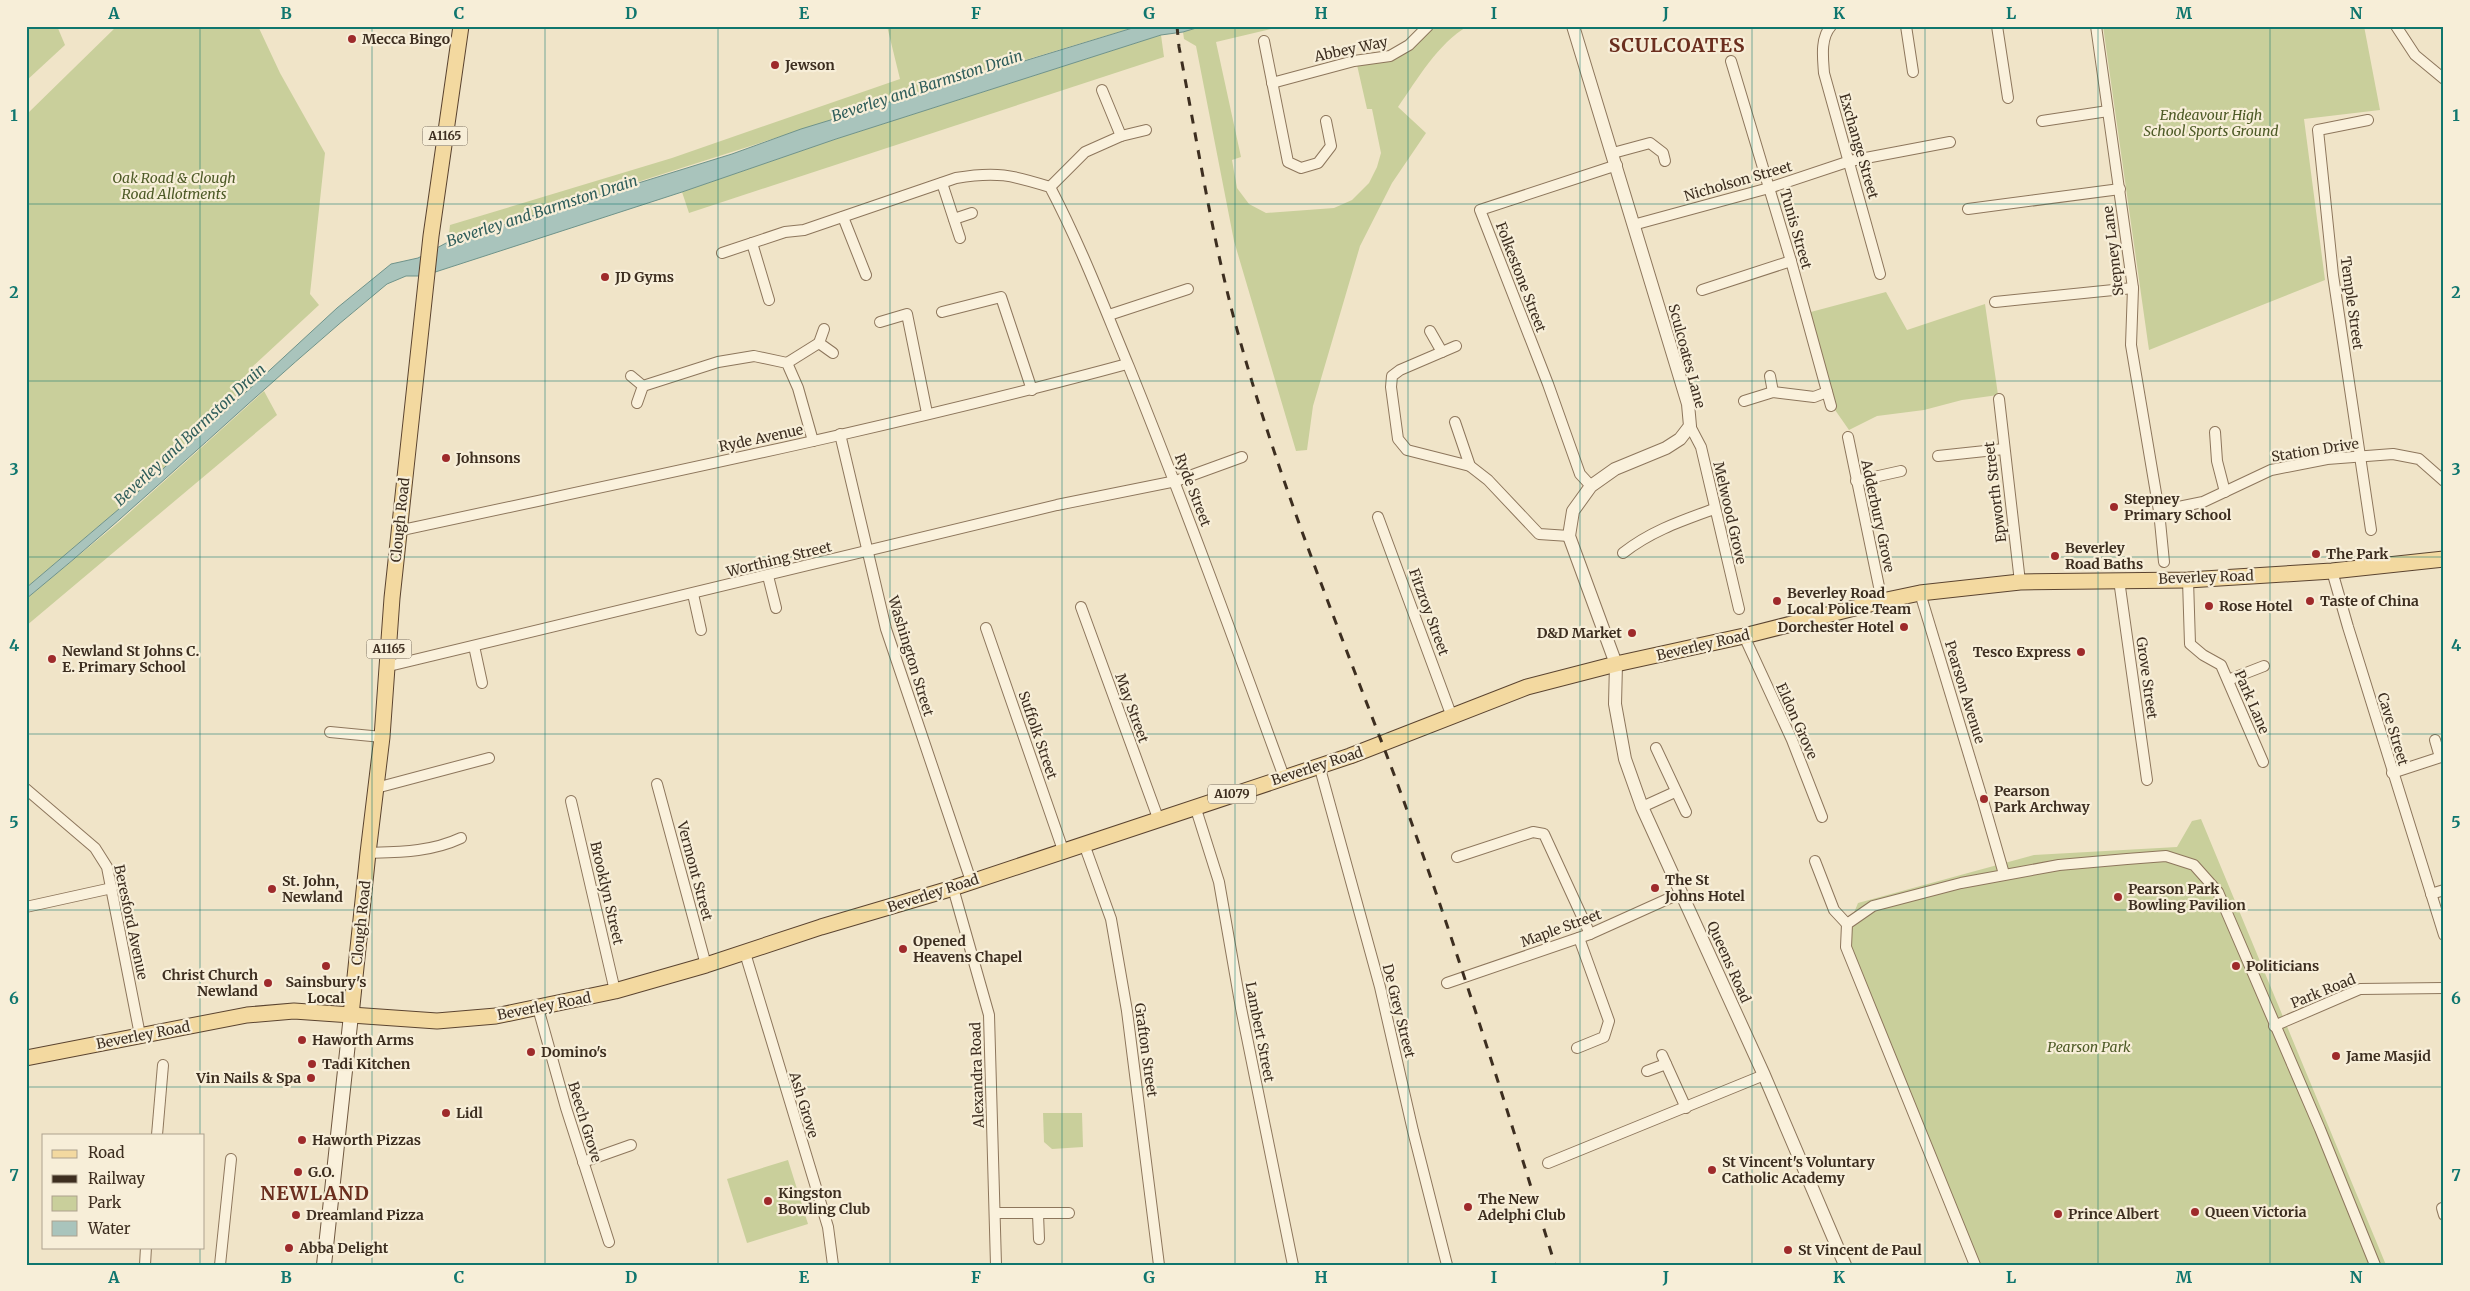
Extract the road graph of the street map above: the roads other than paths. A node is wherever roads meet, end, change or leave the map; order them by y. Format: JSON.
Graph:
{"nodes":[{"id":1,"x":461,"y":26,"type":"edge"},
{"id":2,"x":1428,"y":26,"type":"edge"},
{"id":3,"x":1573,"y":26,"type":"edge"},
{"id":4,"x":1831,"y":26,"type":"edge"},
{"id":5,"x":1906,"y":26,"type":"edge"},
{"id":6,"x":1997,"y":26,"type":"edge"},
{"id":7,"x":2096,"y":26,"type":"edge"},
{"id":8,"x":2396,"y":26,"type":"edge"},
{"id":9,"x":1264,"y":41,"type":"dead end"},
{"id":10,"x":1731,"y":61,"type":"dead end"},
{"id":11,"x":1913,"y":72,"type":"dead end"},
{"id":12,"x":2444,"y":79,"type":"edge"},
{"id":13,"x":1272,"y":83,"type":"junction"},
{"id":14,"x":1102,"y":90,"type":"dead end"},
{"id":15,"x":2008,"y":98,"type":"dead end"},
{"id":16,"x":2108,"y":111,"type":"junction"},
{"id":17,"x":2368,"y":120,"type":"dead end"},
{"id":18,"x":1326,"y":121,"type":"dead end"},
{"id":19,"x":2042,"y":121,"type":"dead end"},
{"id":20,"x":1146,"y":130,"type":"dead end"},
{"id":21,"x":1120,"y":136,"type":"junction"},
{"id":22,"x":1950,"y":142,"type":"dead end"},
{"id":23,"x":1615,"y":159,"type":"junction"},
{"id":24,"x":1665,"y":161,"type":"dead end"},
{"id":25,"x":1850,"y":162,"type":"junction"},
{"id":26,"x":942,"y":183,"type":"junction"},
{"id":27,"x":1050,"y":187,"type":"junction"},
{"id":28,"x":1769,"y":188,"type":"junction"},
{"id":29,"x":2120,"y":189,"type":"junction"},
{"id":30,"x":1968,"y":209,"type":"dead end"},
{"id":31,"x":972,"y":213,"type":"dead end"},
{"id":32,"x":843,"y":217,"type":"junction"},
{"id":33,"x":954,"y":218,"type":"junction"},
{"id":34,"x":1633,"y":225,"type":"junction"},
{"id":35,"x":960,"y":238,"type":"dead end"},
{"id":36,"x":752,"y":243,"type":"junction"},
{"id":37,"x":722,"y":253,"type":"dead end"},
{"id":38,"x":1791,"y":261,"type":"junction"},
{"id":39,"x":1880,"y":274,"type":"dead end"},
{"id":40,"x":866,"y":275,"type":"dead end"},
{"id":41,"x":2134,"y":288,"type":"junction"},
{"id":42,"x":1188,"y":289,"type":"dead end"},
{"id":43,"x":1702,"y":290,"type":"dead end"},
{"id":44,"x":769,"y":300,"type":"dead end"},
{"id":45,"x":1995,"y":302,"type":"dead end"},
{"id":46,"x":942,"y":312,"type":"dead end"},
{"id":47,"x":1109,"y":315,"type":"junction"},
{"id":48,"x":880,"y":322,"type":"dead end"},
{"id":49,"x":824,"y":329,"type":"dead end"},
{"id":50,"x":1430,"y":331,"type":"dead end"},
{"id":51,"x":819,"y":343,"type":"junction"},
{"id":52,"x":1456,"y":346,"type":"dead end"},
{"id":53,"x":1442,"y":352,"type":"junction"},
{"id":54,"x":833,"y":353,"type":"dead end"},
{"id":55,"x":787,"y":363,"type":"junction"},
{"id":56,"x":1128,"y":364,"type":"junction"},
{"id":57,"x":631,"y":376,"type":"dead end"},
{"id":58,"x":1770,"y":376,"type":"dead end"},
{"id":59,"x":643,"y":386,"type":"junction"},
{"id":60,"x":1032,"y":390,"type":"junction"},
{"id":61,"x":1773,"y":392,"type":"junction"},
{"id":62,"x":1827,"y":392,"type":"junction"},
{"id":63,"x":1999,"y":399,"type":"dead end"},
{"id":64,"x":1744,"y":400,"type":"dead end"},
{"id":65,"x":637,"y":402,"type":"dead end"},
{"id":66,"x":1831,"y":406,"type":"dead end"},
{"id":67,"x":927,"y":413,"type":"junction"},
{"id":68,"x":1455,"y":422,"type":"dead end"},
{"id":69,"x":1690,"y":426,"type":"junction"},
{"id":70,"x":2215,"y":432,"type":"dead end"},
{"id":71,"x":840,"y":434,"type":"junction"},
{"id":72,"x":1848,"y":436,"type":"dead end"},
{"id":73,"x":813,"y":441,"type":"junction"},
{"id":74,"x":2004,"y":449,"type":"junction"},
{"id":75,"x":1938,"y":456,"type":"dead end"},
{"id":76,"x":2362,"y":456,"type":"junction"},
{"id":77,"x":1242,"y":457,"type":"dead end"},
{"id":78,"x":1470,"y":466,"type":"junction"},
{"id":79,"x":1901,"y":471,"type":"dead end"},
{"id":80,"x":1856,"y":481,"type":"junction"},
{"id":81,"x":2444,"y":481,"type":"edge"},
{"id":82,"x":1176,"y":482,"type":"junction"},
{"id":83,"x":1591,"y":486,"type":"junction"},
{"id":84,"x":2225,"y":492,"type":"junction"},
{"id":85,"x":1714,"y":509,"type":"junction"},
{"id":86,"x":2159,"y":511,"type":"junction"},
{"id":87,"x":1378,"y":517,"type":"dead end"},
{"id":88,"x":2371,"y":530,"type":"dead end"},
{"id":89,"x":398,"y":531,"type":"junction"},
{"id":90,"x":1568,"y":536,"type":"junction"},
{"id":91,"x":868,"y":552,"type":"junction"},
{"id":92,"x":1623,"y":553,"type":"dead end"},
{"id":93,"x":2444,"y":560,"type":"edge"},
{"id":94,"x":2164,"y":562,"type":"dead end"},
{"id":95,"x":2332,"y":571,"type":"junction"},
{"id":96,"x":768,"y":576,"type":"junction"},
{"id":97,"x":2119,"y":580,"type":"junction"},
{"id":98,"x":2188,"y":580,"type":"junction"},
{"id":99,"x":2020,"y":582,"type":"junction"},
{"id":100,"x":693,"y":594,"type":"junction"},
{"id":101,"x":1920,"y":594,"type":"junction"},
{"id":102,"x":1882,"y":601,"type":"junction"},
{"id":103,"x":1081,"y":607,"type":"dead end"},
{"id":104,"x":776,"y":608,"type":"dead end"},
{"id":105,"x":1739,"y":609,"type":"dead end"},
{"id":106,"x":986,"y":628,"type":"dead end"},
{"id":107,"x":701,"y":630,"type":"dead end"},
{"id":108,"x":1744,"y":636,"type":"junction"},
{"id":109,"x":474,"y":646,"type":"junction"},
{"id":110,"x":1616,"y":664,"type":"junction"},
{"id":111,"x":389,"y":666,"type":"junction"},
{"id":112,"x":2264,"y":666,"type":"dead end"},
{"id":113,"x":2228,"y":680,"type":"junction"},
{"id":114,"x":482,"y":683,"type":"dead end"},
{"id":115,"x":1452,"y":717,"type":"junction"},
{"id":116,"x":330,"y":732,"type":"dead end"},
{"id":117,"x":382,"y":736,"type":"junction"},
{"id":118,"x":2435,"y":740,"type":"dead end"},
{"id":119,"x":1656,"y":748,"type":"dead end"},
{"id":120,"x":2442,"y":757,"type":"edge"},
{"id":121,"x":489,"y":758,"type":"dead end"},
{"id":122,"x":2263,"y":762,"type":"dead end"},
{"id":123,"x":1319,"y":765,"type":"junction"},
{"id":124,"x":2392,"y":773,"type":"junction"},
{"id":125,"x":1284,"y":777,"type":"junction"},
{"id":126,"x":2147,"y":780,"type":"dead end"},
{"id":127,"x":658,"y":784,"type":"dead end"},
{"id":128,"x":376,"y":788,"type":"junction"},
{"id":129,"x":26,"y":790,"type":"edge"},
{"id":130,"x":1675,"y":792,"type":"junction"},
{"id":131,"x":572,"y":801,"type":"dead end"},
{"id":132,"x":1195,"y":806,"type":"junction"},
{"id":133,"x":1642,"y":807,"type":"junction"},
{"id":134,"x":1686,"y":812,"type":"dead end"},
{"id":135,"x":1822,"y":817,"type":"dead end"},
{"id":136,"x":1158,"y":818,"type":"junction"},
{"id":137,"x":461,"y":838,"type":"dead end"},
{"id":138,"x":1084,"y":844,"type":"junction"},
{"id":139,"x":1063,"y":850,"type":"junction"},
{"id":140,"x":368,"y":853,"type":"junction"},
{"id":141,"x":1458,"y":857,"type":"dead end"},
{"id":142,"x":1814,"y":861,"type":"dead end"},
{"id":143,"x":2004,"y":874,"type":"junction"},
{"id":144,"x":971,"y":881,"type":"junction"},
{"id":145,"x":112,"y":888,"type":"junction"},
{"id":146,"x":953,"y":888,"type":"junction"},
{"id":147,"x":2444,"y":890,"type":"edge"},
{"id":148,"x":1681,"y":893,"type":"junction"},
{"id":149,"x":2431,"y":894,"type":"junction"},
{"id":150,"x":26,"y":907,"type":"edge"},
{"id":151,"x":1847,"y":924,"type":"junction"},
{"id":152,"x":1590,"y":934,"type":"junction"},
{"id":153,"x":2444,"y":935,"type":"edge"},
{"id":154,"x":1579,"y":938,"type":"junction"},
{"id":155,"x":745,"y":953,"type":"junction"},
{"id":156,"x":706,"y":966,"type":"junction"},
{"id":157,"x":1447,"y":983,"type":"dead end"},
{"id":158,"x":2444,"y":988,"type":"edge"},
{"id":159,"x":615,"y":991,"type":"junction"},
{"id":160,"x":538,"y":1008,"type":"junction"},
{"id":161,"x":351,"y":1015,"type":"junction"},
{"id":162,"x":2274,"y":1026,"type":"junction"},
{"id":163,"x":140,"y":1035,"type":"junction"},
{"id":164,"x":1577,"y":1048,"type":"dead end"},
{"id":165,"x":26,"y":1058,"type":"edge"},
{"id":166,"x":163,"y":1065,"type":"dead end"},
{"id":167,"x":1647,"y":1071,"type":"dead end"},
{"id":168,"x":1764,"y":1075,"type":"junction"},
{"id":169,"x":1686,"y":1108,"type":"junction"},
{"id":170,"x":157,"y":1134,"type":"edge"},
{"id":171,"x":631,"y":1145,"type":"dead end"},
{"id":172,"x":231,"y":1160,"type":"dead end"},
{"id":173,"x":583,"y":1162,"type":"junction"},
{"id":174,"x":1548,"y":1163,"type":"dead end"},
{"id":175,"x":996,"y":1213,"type":"junction"},
{"id":176,"x":1069,"y":1213,"type":"dead end"},
{"id":177,"x":1038,"y":1214,"type":"junction"},
{"id":178,"x":1039,"y":1239,"type":"dead end"},
{"id":179,"x":609,"y":1242,"type":"dead end"},
{"id":180,"x":146,"y":1248,"type":"edge"},
{"id":181,"x":145,"y":1265,"type":"edge"},
{"id":182,"x":220,"y":1265,"type":"edge"},
{"id":183,"x":324,"y":1265,"type":"edge"},
{"id":184,"x":833,"y":1265,"type":"edge"},
{"id":185,"x":996,"y":1265,"type":"edge"},
{"id":186,"x":1159,"y":1265,"type":"edge"},
{"id":187,"x":1293,"y":1265,"type":"edge"},
{"id":188,"x":1447,"y":1265,"type":"edge"},
{"id":189,"x":1846,"y":1265,"type":"edge"},
{"id":190,"x":1975,"y":1265,"type":"edge"},
{"id":191,"x":2375,"y":1265,"type":"edge"}],
"edges":[{"from":1,"to":89,"type":"main road","name":"Clough Road","number":"A1165"},
{"from":2,"to":13,"type":"street","name":"Abbey Way"},
{"from":3,"to":23,"type":"street","name":"Sculcoates Lane"},
{"from":4,"to":25,"type":"street","name":"Exchange Street"},
{"from":5,"to":11,"type":"street"},
{"from":6,"to":15,"type":"street"},
{"from":7,"to":16,"type":"street","name":"Stepney Lane"},
{"from":8,"to":12,"type":"street"},
{"from":9,"to":13,"type":"street"},
{"from":10,"to":28,"type":"street","name":"Tunis Street"},
{"from":13,"to":18,"type":"street"},
{"from":14,"to":21,"type":"street"},
{"from":16,"to":19,"type":"street"},
{"from":16,"to":29,"type":"street","name":"Stepney Lane"},
{"from":17,"to":76,"type":"street","name":"Temple Street"},
{"from":20,"to":21,"type":"street"},
{"from":21,"to":27,"type":"street"},
{"from":22,"to":25,"type":"street","name":"Nicholson Street"},
{"from":23,"to":24,"type":"street"},
{"from":23,"to":34,"type":"street","name":"Sculcoates Lane"},
{"from":23,"to":83,"type":"street","name":"Folkestone Street"},
{"from":25,"to":28,"type":"street","name":"Nicholson Street"},
{"from":25,"to":39,"type":"street","name":"Exchange Street"},
{"from":26,"to":27,"type":"street"},
{"from":26,"to":32,"type":"street"},
{"from":26,"to":33,"type":"street"},
{"from":27,"to":47,"type":"street","name":"Ryde Street"},
{"from":28,"to":34,"type":"street","name":"Nicholson Street"},
{"from":28,"to":38,"type":"street","name":"Tunis Street"},
{"from":29,"to":30,"type":"street"},
{"from":29,"to":41,"type":"street","name":"Stepney Lane"},
{"from":31,"to":33,"type":"street"},
{"from":32,"to":36,"type":"street"},
{"from":32,"to":40,"type":"street"},
{"from":33,"to":35,"type":"street"},
{"from":34,"to":69,"type":"street","name":"Sculcoates Lane"},
{"from":36,"to":37,"type":"street"},
{"from":36,"to":44,"type":"street"},
{"from":38,"to":43,"type":"street"},
{"from":38,"to":62,"type":"street","name":"Tunis Street"},
{"from":41,"to":45,"type":"street"},
{"from":41,"to":86,"type":"street","name":"Stepney Lane"},
{"from":42,"to":47,"type":"street"},
{"from":46,"to":60,"type":"street"},
{"from":47,"to":56,"type":"street","name":"Ryde Street"},
{"from":48,"to":67,"type":"street"},
{"from":49,"to":51,"type":"street"},
{"from":50,"to":53,"type":"street"},
{"from":51,"to":54,"type":"street"},
{"from":51,"to":55,"type":"street"},
{"from":52,"to":53,"type":"street"},
{"from":53,"to":78,"type":"street"},
{"from":55,"to":59,"type":"street"},
{"from":55,"to":73,"type":"street"},
{"from":56,"to":60,"type":"street","name":"Ryde Avenue"},
{"from":56,"to":82,"type":"street","name":"Ryde Street"},
{"from":57,"to":59,"type":"street"},
{"from":58,"to":61,"type":"street"},
{"from":59,"to":65,"type":"street"},
{"from":60,"to":67,"type":"street","name":"Ryde Avenue"},
{"from":61,"to":62,"type":"street"},
{"from":61,"to":64,"type":"street"},
{"from":62,"to":66,"type":"street","name":"Tunis Street"},
{"from":63,"to":74,"type":"street","name":"Epworth Street"},
{"from":67,"to":71,"type":"street","name":"Ryde Avenue"},
{"from":68,"to":78,"type":"street"},
{"from":69,"to":83,"type":"street","name":"Sculcoates Lane"},
{"from":69,"to":85,"type":"street","name":"Melwood Grove"},
{"from":70,"to":84,"type":"street"},
{"from":71,"to":73,"type":"street","name":"Ryde Avenue"},
{"from":71,"to":91,"type":"street","name":"Washington Street"},
{"from":72,"to":80,"type":"street","name":"Adderbury Grove"},
{"from":73,"to":89,"type":"street","name":"Ryde Avenue"},
{"from":74,"to":75,"type":"street"},
{"from":74,"to":99,"type":"street","name":"Epworth Street"},
{"from":76,"to":81,"type":"street","name":"Station Drive"},
{"from":76,"to":84,"type":"street","name":"Station Drive"},
{"from":76,"to":88,"type":"street","name":"Temple Street"},
{"from":77,"to":82,"type":"street","name":"Worthing Street"},
{"from":78,"to":90,"type":"street"},
{"from":79,"to":80,"type":"street"},
{"from":80,"to":102,"type":"street","name":"Adderbury Grove"},
{"from":82,"to":91,"type":"street","name":"Worthing Street"},
{"from":82,"to":125,"type":"street","name":"Ryde Street"},
{"from":83,"to":90,"type":"street","name":"Sculcoates Lane"},
{"from":84,"to":86,"type":"street","name":"Station Drive"},
{"from":85,"to":92,"type":"street"},
{"from":85,"to":105,"type":"street","name":"Melwood Grove"},
{"from":86,"to":94,"type":"street","name":"Stepney Lane"},
{"from":87,"to":115,"type":"street","name":"Fitzroy Street"},
{"from":89,"to":111,"type":"main road","name":"Clough Road","number":"A1165"},
{"from":90,"to":110,"type":"street"},
{"from":91,"to":96,"type":"street","name":"Worthing Street"},
{"from":91,"to":144,"type":"street","name":"Washington Street"},
{"from":93,"to":95,"type":"main road","name":"Beverley Road","number":"A1079"},
{"from":95,"to":98,"type":"main road","name":"Beverley Road","number":"A1079"},
{"from":95,"to":124,"type":"street","name":"Cave Street"},
{"from":96,"to":100,"type":"street","name":"Worthing Street"},
{"from":96,"to":104,"type":"street"},
{"from":97,"to":98,"type":"main road","name":"Beverley Road","number":"A1079"},
{"from":97,"to":99,"type":"main road","name":"Beverley Road","number":"A1079"},
{"from":97,"to":126,"type":"street","name":"Grove Street"},
{"from":98,"to":113,"type":"street","name":"Park Lane"},
{"from":99,"to":101,"type":"main road","name":"Beverley Road","number":"A1079"},
{"from":100,"to":107,"type":"street"},
{"from":100,"to":109,"type":"street","name":"Worthing Street"},
{"from":101,"to":102,"type":"main road","name":"Beverley Road","number":"A1079"},
{"from":101,"to":143,"type":"street","name":"Pearson Avenue"},
{"from":102,"to":108,"type":"main road","name":"Beverley Road","number":"A1079"},
{"from":103,"to":136,"type":"street","name":"May Street"},
{"from":106,"to":139,"type":"street","name":"Suffolk Street"},
{"from":108,"to":110,"type":"main road","name":"Beverley Road","number":"A1079"},
{"from":108,"to":135,"type":"street","name":"Eldon Grove"},
{"from":109,"to":111,"type":"street","name":"Worthing Street"},
{"from":109,"to":114,"type":"street"},
{"from":110,"to":115,"type":"main road","name":"Beverley Road","number":"A1079"},
{"from":110,"to":133,"type":"street","name":"Queens Road"},
{"from":111,"to":117,"type":"main road","name":"Clough Road","number":"A1165"},
{"from":112,"to":113,"type":"street"},
{"from":113,"to":122,"type":"street","name":"Park Lane"},
{"from":115,"to":123,"type":"main road","name":"Beverley Road","number":"A1079"},
{"from":116,"to":117,"type":"street"},
{"from":117,"to":128,"type":"main road","name":"Clough Road","number":"A1165"},
{"from":118,"to":120,"type":"street"},
{"from":119,"to":130,"type":"street"},
{"from":120,"to":124,"type":"street"},
{"from":121,"to":128,"type":"street"},
{"from":123,"to":125,"type":"main road","name":"Beverley Road","number":"A1079"},
{"from":123,"to":188,"type":"street","name":"De Grey Street"},
{"from":124,"to":149,"type":"street","name":"Cave Street"},
{"from":125,"to":132,"type":"main road","name":"Beverley Road","number":"A1079"},
{"from":127,"to":156,"type":"street","name":"Vermont Street"},
{"from":128,"to":140,"type":"main road","name":"Clough Road","number":"A1165"},
{"from":129,"to":145,"type":"street","name":"Beresford Avenue"},
{"from":130,"to":133,"type":"street"},
{"from":130,"to":134,"type":"street"},
{"from":131,"to":159,"type":"street","name":"Brooklyn Street"},
{"from":132,"to":136,"type":"main road","name":"Beverley Road","number":"A1079"},
{"from":132,"to":187,"type":"street","name":"Lambert Street"},
{"from":133,"to":148,"type":"street","name":"Queens Road"},
{"from":136,"to":138,"type":"main road","name":"Beverley Road","number":"A1079"},
{"from":137,"to":140,"type":"street"},
{"from":138,"to":139,"type":"main road","name":"Beverley Road","number":"A1079"},
{"from":138,"to":186,"type":"street","name":"Grafton Street"},
{"from":139,"to":144,"type":"main road","name":"Beverley Road","number":"A1079"},
{"from":140,"to":161,"type":"main road","name":"Clough Road","number":"A1165"},
{"from":141,"to":152,"type":"street"},
{"from":142,"to":151,"type":"street"},
{"from":143,"to":151,"type":"street"},
{"from":143,"to":162,"type":"street"},
{"from":144,"to":146,"type":"main road","name":"Beverley Road","number":"A1079"},
{"from":145,"to":150,"type":"street"},
{"from":145,"to":163,"type":"street","name":"Beresford Avenue"},
{"from":146,"to":155,"type":"main road","name":"Beverley Road","number":"A1079"},
{"from":146,"to":175,"type":"street","name":"Alexandra Road"},
{"from":147,"to":149,"type":"street"},
{"from":148,"to":152,"type":"street","name":"Maple Street"},
{"from":148,"to":168,"type":"street","name":"Queens Road"},
{"from":149,"to":153,"type":"street","name":"Cave Street"},
{"from":151,"to":190,"type":"street"},
{"from":152,"to":154,"type":"street","name":"Maple Street"},
{"from":154,"to":157,"type":"street","name":"Maple Street"},
{"from":154,"to":164,"type":"street"},
{"from":155,"to":156,"type":"main road","name":"Beverley Road","number":"A1079"},
{"from":155,"to":184,"type":"street","name":"Ash Grove"},
{"from":156,"to":159,"type":"main road","name":"Beverley Road","number":"A1079"},
{"from":158,"to":162,"type":"street","name":"Park Road"},
{"from":159,"to":160,"type":"main road","name":"Beverley Road","number":"A1079"},
{"from":160,"to":161,"type":"main road","name":"Beverley Road","number":"A1079"},
{"from":160,"to":173,"type":"street","name":"Beech Grove"},
{"from":161,"to":163,"type":"main road","name":"Beverley Road","number":"A1079"},
{"from":161,"to":183,"type":"main road"},
{"from":162,"to":191,"type":"street"},
{"from":163,"to":165,"type":"main road","name":"Beverley Road","number":"A1079"},
{"from":166,"to":170,"type":"street"},
{"from":167,"to":169,"type":"street"},
{"from":168,"to":169,"type":"street"},
{"from":168,"to":189,"type":"street","name":"Queens Road"},
{"from":169,"to":174,"type":"street"},
{"from":171,"to":173,"type":"street"},
{"from":172,"to":182,"type":"street"},
{"from":173,"to":179,"type":"street","name":"Beech Grove"},
{"from":175,"to":177,"type":"street"},
{"from":175,"to":185,"type":"street","name":"Alexandra Road"},
{"from":176,"to":177,"type":"street"},
{"from":177,"to":178,"type":"street"},
{"from":180,"to":181,"type":"street"}]}
